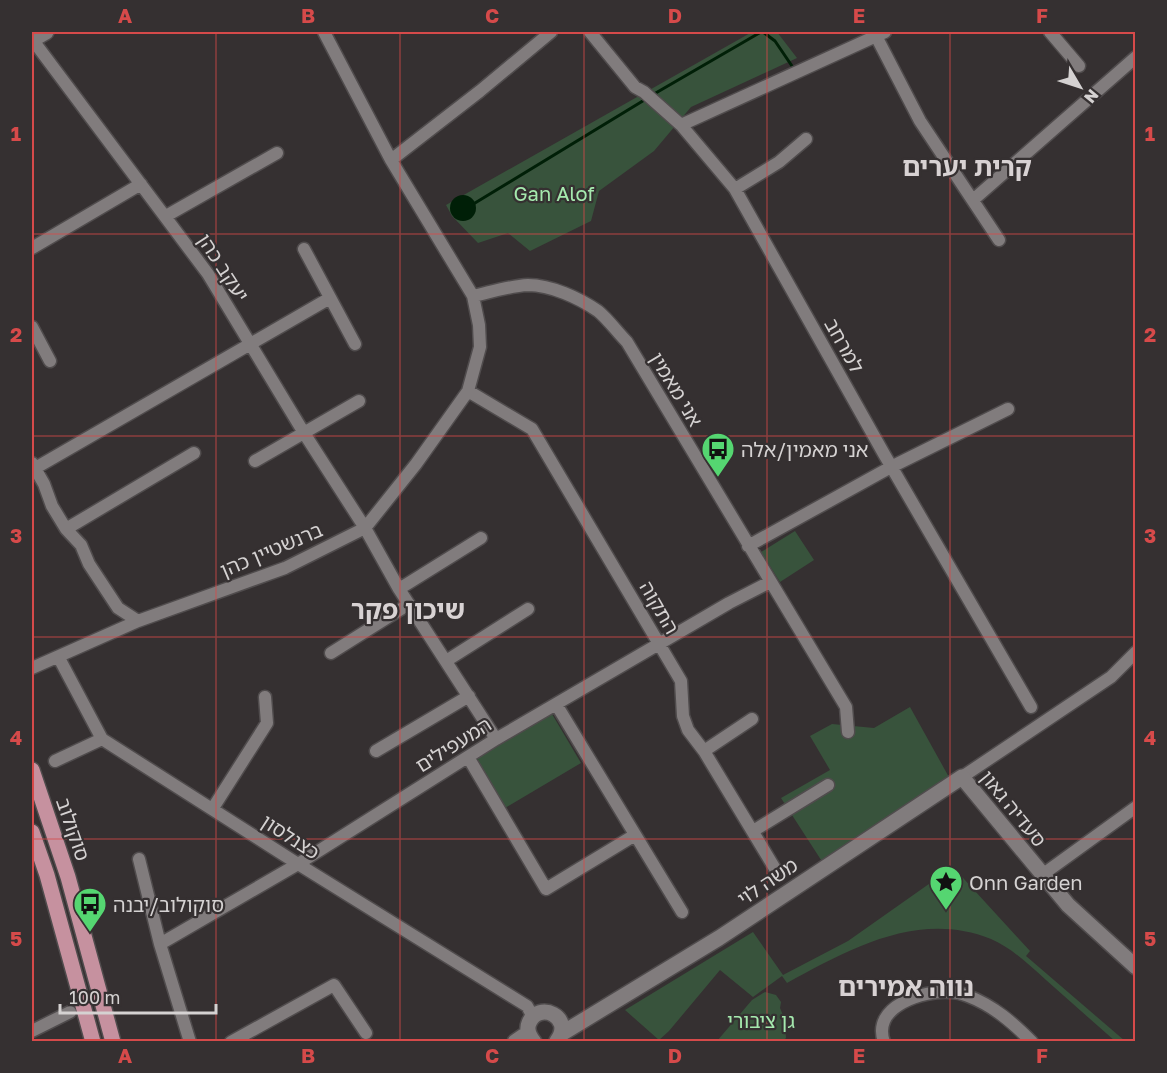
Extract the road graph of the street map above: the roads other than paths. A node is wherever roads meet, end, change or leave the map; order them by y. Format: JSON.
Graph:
{"nodes":[{"id":1,"x":46,"y":32,"type":"edge"},
{"id":2,"x":324,"y":32,"type":"edge"},
{"id":3,"x":551,"y":32,"type":"edge"},
{"id":4,"x":590,"y":32,"type":"edge"},
{"id":5,"x":1050,"y":32,"type":"edge"},
{"id":6,"x":880,"y":34,"type":"edge"},
{"id":7,"x":32,"y":39,"type":"edge"},
{"id":8,"x":1136,"y":57,"type":"edge"},
{"id":9,"x":1079,"y":66,"type":"dead end"},
{"id":10,"x":681,"y":125,"type":"junction"},
{"id":11,"x":806,"y":139,"type":"dead end"},
{"id":12,"x":277,"y":153,"type":"dead end"},
{"id":13,"x":391,"y":160,"type":"junction"},
{"id":14,"x":141,"y":184,"type":"junction"},
{"id":15,"x":735,"y":189,"type":"junction"},
{"id":16,"x":973,"y":200,"type":"junction"},
{"id":17,"x":166,"y":216,"type":"junction"},
{"id":18,"x":999,"y":240,"type":"dead end"},
{"id":19,"x":32,"y":249,"type":"edge"},
{"id":20,"x":304,"y":249,"type":"dead end"},
{"id":21,"x":473,"y":296,"type":"junction"},
{"id":22,"x":330,"y":298,"type":"junction"},
{"id":23,"x":32,"y":327,"type":"edge"},
{"id":24,"x":249,"y":344,"type":"junction"},
{"id":25,"x":355,"y":344,"type":"dead end"},
{"id":26,"x":50,"y":362,"type":"dead end"},
{"id":27,"x":468,"y":391,"type":"junction"},
{"id":28,"x":358,"y":401,"type":"dead end"},
{"id":29,"x":1008,"y":409,"type":"dead end"},
{"id":30,"x":303,"y":433,"type":"junction"},
{"id":31,"x":194,"y":453,"type":"dead end"},
{"id":32,"x":255,"y":461,"type":"dead end"},
{"id":33,"x":33,"y":466,"type":"edge"},
{"id":34,"x":891,"y":467,"type":"junction"},
{"id":35,"x":365,"y":528,"type":"junction"},
{"id":36,"x":66,"y":530,"type":"junction"},
{"id":37,"x":481,"y":538,"type":"dead end"},
{"id":38,"x":748,"y":546,"type":"junction"},
{"id":39,"x":770,"y":582,"type":"junction"},
{"id":40,"x":399,"y":589,"type":"junction"},
{"id":41,"x":409,"y":603,"type":"junction"},
{"id":42,"x":528,"y":609,"type":"dead end"},
{"id":43,"x":138,"y":621,"type":"junction"},
{"id":44,"x":659,"y":645,"type":"junction"},
{"id":45,"x":1136,"y":652,"type":"edge"},
{"id":46,"x":331,"y":653,"type":"dead end"},
{"id":47,"x":59,"y":658,"type":"junction"},
{"id":48,"x":446,"y":661,"type":"junction"},
{"id":49,"x":32,"y":668,"type":"edge"},
{"id":50,"x":469,"y":696,"type":"junction"},
{"id":51,"x":265,"y":698,"type":"dead end"},
{"id":52,"x":556,"y":704,"type":"junction"},
{"id":53,"x":1031,"y":707,"type":"dead end"},
{"id":54,"x":752,"y":719,"type":"dead end"},
{"id":55,"x":848,"y":732,"type":"dead end"},
{"id":56,"x":102,"y":738,"type":"junction"},
{"id":57,"x":496,"y":739,"type":"junction"},
{"id":58,"x":376,"y":751,"type":"dead end"},
{"id":59,"x":704,"y":751,"type":"junction"},
{"id":60,"x":468,"y":757,"type":"junction"},
{"id":61,"x":55,"y":761,"type":"dead end"},
{"id":62,"x":32,"y":770,"type":"edge"},
{"id":63,"x":962,"y":777,"type":"junction"},
{"id":64,"x":828,"y":785,"type":"dead end"},
{"id":65,"x":1136,"y":807,"type":"edge"},
{"id":66,"x":213,"y":808,"type":"junction"},
{"id":67,"x":753,"y":831,"type":"junction"},
{"id":68,"x":32,"y":832,"type":"edge"},
{"id":69,"x":635,"y":835,"type":"junction"},
{"id":70,"x":139,"y":859,"type":"dead end"},
{"id":71,"x":298,"y":864,"type":"junction"},
{"id":72,"x":777,"y":872,"type":"dead end"},
{"id":73,"x":1042,"y":875,"type":"junction"},
{"id":74,"x":682,"y":912,"type":"dead end"},
{"id":75,"x":160,"y":944,"type":"junction"},
{"id":76,"x":1136,"y":967,"type":"edge"},
{"id":77,"x":70,"y":1012,"type":"dead end"},
{"id":78,"x":554,"y":1014,"type":"junction"},
{"id":79,"x":593,"y":1015,"type":"junction"},
{"id":80,"x":533,"y":1017,"type":"junction"},
{"id":81,"x":32,"y":1031,"type":"edge"},
{"id":82,"x":366,"y":1033,"type":"dead end"},
{"id":83,"x":531,"y":1037,"type":"edge"},
{"id":84,"x":559,"y":1038,"type":"edge"},
{"id":85,"x":93,"y":1041,"type":"edge"},
{"id":86,"x":113,"y":1041,"type":"edge"},
{"id":87,"x":190,"y":1041,"type":"edge"},
{"id":88,"x":231,"y":1041,"type":"edge"},
{"id":89,"x":515,"y":1041,"type":"edge"},
{"id":90,"x":884,"y":1041,"type":"edge"},
{"id":91,"x":1032,"y":1041,"type":"edge"}],
"edges":[{"from":1,"to":7,"type":"street"},
{"from":2,"to":13,"type":"street"},
{"from":3,"to":13,"type":"street"},
{"from":4,"to":10,"type":"street","name":"למרחב"},
{"from":5,"to":9,"type":"street"},
{"from":6,"to":10,"type":"street"},
{"from":6,"to":16,"type":"street"},
{"from":7,"to":14,"type":"street","name":"יעקב כהן"},
{"from":8,"to":16,"type":"street"},
{"from":10,"to":15,"type":"street","name":"למרחב"},
{"from":11,"to":15,"type":"street"},
{"from":12,"to":17,"type":"street"},
{"from":13,"to":21,"type":"street"},
{"from":14,"to":17,"type":"street","name":"יעקב כהן"},
{"from":14,"to":19,"type":"street"},
{"from":15,"to":34,"type":"street","name":"למרחב"},
{"from":16,"to":18,"type":"street"},
{"from":17,"to":24,"type":"street","name":"יעקב כהן"},
{"from":20,"to":22,"type":"street"},
{"from":21,"to":27,"type":"street"},
{"from":21,"to":38,"type":"street","name":"אני מאמין"},
{"from":22,"to":24,"type":"street"},
{"from":22,"to":25,"type":"street"},
{"from":23,"to":26,"type":"street"},
{"from":24,"to":30,"type":"street","name":"יעקב כהן"},
{"from":24,"to":33,"type":"street"},
{"from":27,"to":35,"type":"street","name":"ברנשטיין כהן"},
{"from":27,"to":44,"type":"street","name":"התקוה"},
{"from":28,"to":30,"type":"street"},
{"from":29,"to":34,"type":"street"},
{"from":30,"to":32,"type":"street"},
{"from":30,"to":35,"type":"street","name":"יעקב כהן"},
{"from":31,"to":36,"type":"street"},
{"from":33,"to":36,"type":"street"},
{"from":34,"to":38,"type":"street"},
{"from":34,"to":53,"type":"street","name":"למרחב"},
{"from":35,"to":40,"type":"street","name":"יעקב כהן"},
{"from":35,"to":43,"type":"street","name":"ברנשטיין כהן"},
{"from":36,"to":43,"type":"street"},
{"from":37,"to":40,"type":"street"},
{"from":38,"to":39,"type":"street","name":"אני מאמין"},
{"from":39,"to":44,"type":"street","name":"המעפילים"},
{"from":39,"to":55,"type":"street","name":"אני מאמין"},
{"from":40,"to":41,"type":"street","name":"יעקב כהן"},
{"from":41,"to":46,"type":"street"},
{"from":41,"to":48,"type":"street","name":"יעקב כהן"},
{"from":42,"to":48,"type":"street"},
{"from":43,"to":47,"type":"street","name":"ברנשטיין כהן"},
{"from":44,"to":52,"type":"street","name":"המעפילים"},
{"from":44,"to":59,"type":"street","name":"התקוה"},
{"from":45,"to":63,"type":"street"},
{"from":47,"to":49,"type":"street","name":"ברנשטיין כהן"},
{"from":47,"to":56,"type":"street","name":"כצנלסון"},
{"from":48,"to":50,"type":"street","name":"יעקב כהן"},
{"from":50,"to":57,"type":"street","name":"יעקב כהן"},
{"from":50,"to":58,"type":"street"},
{"from":51,"to":66,"type":"street"},
{"from":52,"to":57,"type":"street","name":"המעפילים"},
{"from":52,"to":69,"type":"street"},
{"from":54,"to":59,"type":"street"},
{"from":56,"to":61,"type":"street"},
{"from":56,"to":66,"type":"street","name":"כצנלסון"},
{"from":57,"to":60,"type":"street","name":"המעפילים"},
{"from":59,"to":67,"type":"street","name":"התקוה"},
{"from":60,"to":69,"type":"street"},
{"from":60,"to":71,"type":"street","name":"המעפילים"},
{"from":62,"to":86,"type":"main road","name":"סוקולוב"},
{"from":63,"to":73,"type":"street","name":"סעדיה גאון"},
{"from":63,"to":79,"type":"street","name":"משה לוי"},
{"from":64,"to":67,"type":"street"},
{"from":65,"to":73,"type":"street"},
{"from":66,"to":71,"type":"street","name":"כצנלסון"},
{"from":67,"to":72,"type":"street","name":"התקוה"},
{"from":68,"to":85,"type":"main road","name":"סוקולוב"},
{"from":69,"to":74,"type":"street"},
{"from":70,"to":75,"type":"street"},
{"from":71,"to":75,"type":"street","name":"המעפילים"},
{"from":71,"to":80,"type":"street","name":"כצנלסון"},
{"from":73,"to":76,"type":"street","name":"סעדיה גאון"},
{"from":75,"to":87,"type":"street"},
{"from":77,"to":81,"type":"street"},
{"from":78,"to":79,"type":"street"},
{"from":78,"to":80,"type":"street"},
{"from":78,"to":84,"type":"street"},
{"from":79,"to":84,"type":"street","name":"משה לוי"},
{"from":80,"to":83,"type":"street"},
{"from":82,"to":88,"type":"street"},
{"from":83,"to":89,"type":"street"},
{"from":90,"to":91,"type":"street"}]}
